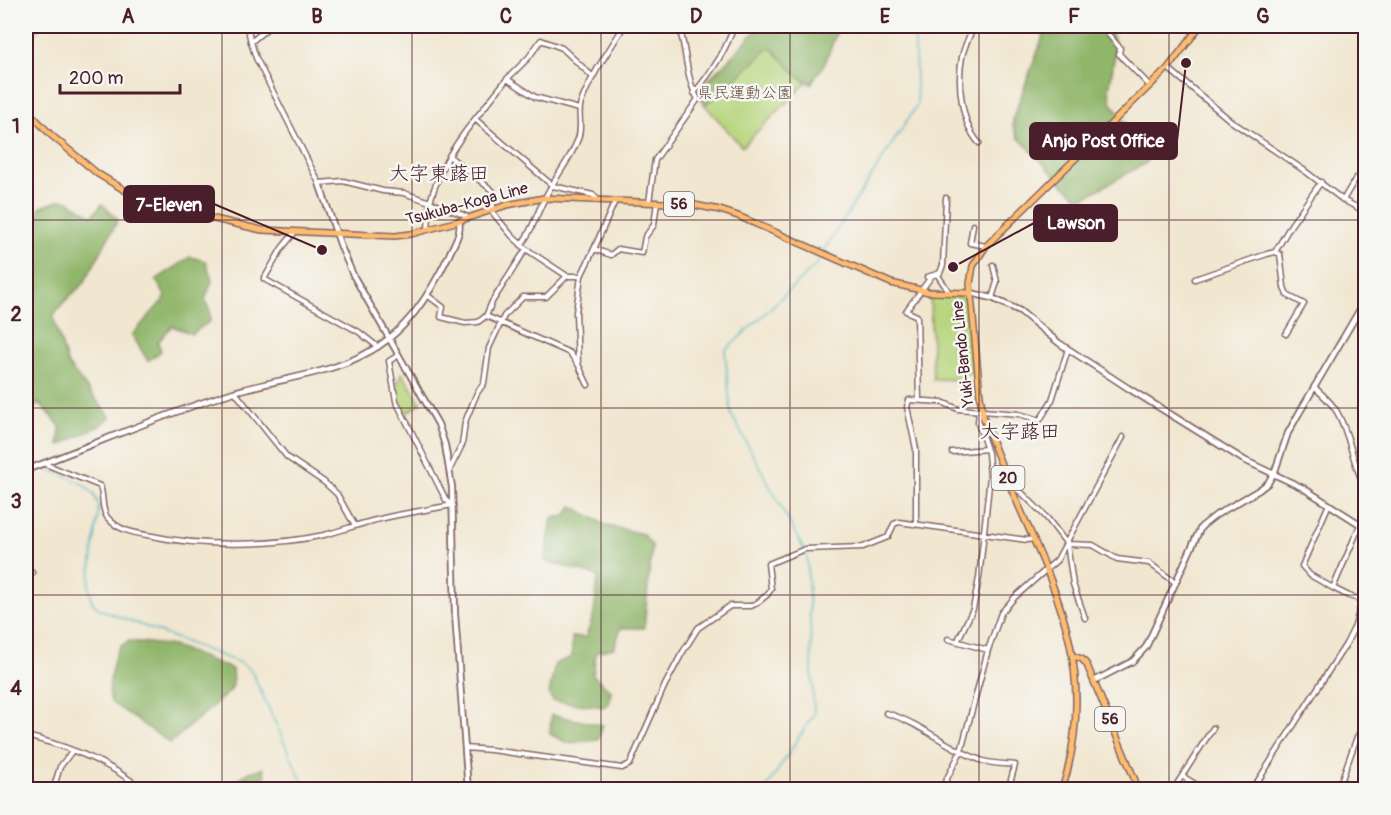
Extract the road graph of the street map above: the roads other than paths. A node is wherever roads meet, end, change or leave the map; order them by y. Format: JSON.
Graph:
{"nodes":[{"id":1,"x":247,"y":26,"type":"edge"},
{"id":2,"x":270,"y":26,"type":"edge"},
{"id":3,"x":624,"y":26,"type":"edge"},
{"id":4,"x":679,"y":26,"type":"edge"},
{"id":5,"x":734,"y":26,"type":"edge"},
{"id":6,"x":975,"y":26,"type":"edge"},
{"id":7,"x":1101,"y":26,"type":"edge"},
{"id":8,"x":1200,"y":26,"type":"edge"},
{"id":9,"x":251,"y":42,"type":"junction"},
{"id":10,"x":1168,"y":68,"type":"junction"},
{"id":11,"x":593,"y":77,"type":"junction"},
{"id":12,"x":507,"y":79,"type":"junction"},
{"id":13,"x":1149,"y":85,"type":"junction"},
{"id":14,"x":694,"y":93,"type":"junction"},
{"id":15,"x":26,"y":109,"type":"edge"},
{"id":16,"x":579,"y":109,"type":"junction"},
{"id":17,"x":475,"y":119,"type":"junction"},
{"id":18,"x":980,"y":143,"type":"dead end"},
{"id":19,"x":449,"y":156,"type":"junction"},
{"id":20,"x":1321,"y":182,"type":"junction"},
{"id":21,"x":1365,"y":182,"type":"edge"},
{"id":22,"x":320,"y":183,"type":"junction"},
{"id":23,"x":553,"y":186,"type":"junction"},
{"id":24,"x":544,"y":198,"type":"junction"},
{"id":25,"x":946,"y":198,"type":"dead end"},
{"id":26,"x":597,"y":199,"type":"junction"},
{"id":27,"x":616,"y":200,"type":"junction"},
{"id":28,"x":1343,"y":200,"type":"junction"},
{"id":29,"x":430,"y":202,"type":"junction"},
{"id":30,"x":649,"y":202,"type":"junction"},
{"id":31,"x":657,"y":202,"type":"junction"},
{"id":32,"x":492,"y":209,"type":"junction"},
{"id":33,"x":1365,"y":212,"type":"edge"},
{"id":34,"x":467,"y":218,"type":"junction"},
{"id":35,"x":459,"y":221,"type":"junction"},
{"id":36,"x":973,"y":225,"type":"dead end"},
{"id":37,"x":428,"y":231,"type":"junction"},
{"id":38,"x":295,"y":232,"type":"junction"},
{"id":39,"x":336,"y":234,"type":"junction"},
{"id":40,"x":521,"y":245,"type":"junction"},
{"id":41,"x":986,"y":246,"type":"junction"},
{"id":42,"x":526,"y":249,"type":"junction"},
{"id":43,"x":594,"y":249,"type":"junction"},
{"id":44,"x":1275,"y":252,"type":"junction"},
{"id":45,"x":993,"y":265,"type":"dead end"},
{"id":46,"x":937,"y":274,"type":"junction"},
{"id":47,"x":567,"y":276,"type":"junction"},
{"id":48,"x":581,"y":276,"type":"junction"},
{"id":49,"x":1195,"y":279,"type":"dead end"},
{"id":50,"x":920,"y":291,"type":"junction"},
{"id":51,"x":950,"y":293,"type":"junction"},
{"id":52,"x":971,"y":293,"type":"junction"},
{"id":53,"x":427,"y":295,"type":"junction"},
{"id":54,"x":992,"y":298,"type":"junction"},
{"id":55,"x":1365,"y":299,"type":"edge"},
{"id":56,"x":486,"y":316,"type":"junction"},
{"id":57,"x":500,"y":322,"type":"junction"},
{"id":58,"x":1286,"y":334,"type":"dead end"},
{"id":59,"x":389,"y":339,"type":"junction"},
{"id":60,"x":378,"y":347,"type":"junction"},
{"id":61,"x":1068,"y":349,"type":"junction"},
{"id":62,"x":399,"y":355,"type":"junction"},
{"id":63,"x":578,"y":364,"type":"junction"},
{"id":64,"x":588,"y":386,"type":"dead end"},
{"id":65,"x":1314,"y":387,"type":"junction"},
{"id":66,"x":235,"y":392,"type":"junction"},
{"id":67,"x":919,"y":400,"type":"junction"},
{"id":68,"x":980,"y":410,"type":"junction"},
{"id":69,"x":1123,"y":437,"type":"dead end"},
{"id":70,"x":986,"y":449,"type":"junction"},
{"id":71,"x":952,"y":452,"type":"dead end"},
{"id":72,"x":26,"y":463,"type":"edge"},
{"id":73,"x":45,"y":464,"type":"junction"},
{"id":74,"x":33,"y":468,"type":"junction"},
{"id":75,"x":450,"y":469,"type":"junction"},
{"id":76,"x":26,"y":470,"type":"edge"},
{"id":77,"x":1273,"y":474,"type":"junction"},
{"id":78,"x":990,"y":482,"type":"junction"},
{"id":79,"x":1012,"y":486,"type":"junction"},
{"id":80,"x":1365,"y":489,"type":"edge"},
{"id":81,"x":1329,"y":504,"type":"junction"},
{"id":82,"x":453,"y":505,"type":"junction"},
{"id":83,"x":916,"y":523,"type":"junction"},
{"id":84,"x":355,"y":526,"type":"junction"},
{"id":85,"x":1363,"y":526,"type":"edge"},
{"id":86,"x":983,"y":534,"type":"junction"},
{"id":87,"x":1034,"y":539,"type":"junction"},
{"id":88,"x":1067,"y":544,"type":"junction"},
{"id":89,"x":26,"y":569,"type":"edge"},
{"id":90,"x":1048,"y":570,"type":"junction"},
{"id":91,"x":32,"y":573,"type":"dead end"},
{"id":92,"x":1176,"y":583,"type":"junction"},
{"id":93,"x":1333,"y":588,"type":"junction"},
{"id":94,"x":1364,"y":600,"type":"edge"},
{"id":95,"x":1085,"y":618,"type":"dead end"},
{"id":96,"x":948,"y":639,"type":"dead end"},
{"id":97,"x":958,"y":640,"type":"junction"},
{"id":98,"x":988,"y":650,"type":"junction"},
{"id":99,"x":1073,"y":656,"type":"junction"},
{"id":100,"x":1094,"y":681,"type":"junction"},
{"id":101,"x":886,"y":713,"type":"dead end"},
{"id":102,"x":1365,"y":722,"type":"edge"},
{"id":103,"x":1213,"y":728,"type":"dead end"},
{"id":104,"x":26,"y":736,"type":"edge"},
{"id":105,"x":465,"y":748,"type":"junction"},
{"id":106,"x":72,"y":751,"type":"junction"},
{"id":107,"x":961,"y":751,"type":"junction"},
{"id":108,"x":1182,"y":776,"type":"junction"},
{"id":109,"x":1340,"y":781,"type":"junction"},
{"id":110,"x":1010,"y":783,"type":"junction"},
{"id":111,"x":1365,"y":785,"type":"edge"},
{"id":112,"x":53,"y":789,"type":"edge"},
{"id":113,"x":143,"y":789,"type":"edge"},
{"id":114,"x":468,"y":789,"type":"edge"},
{"id":115,"x":940,"y":789,"type":"edge"},
{"id":116,"x":1007,"y":789,"type":"edge"},
{"id":117,"x":1020,"y":789,"type":"edge"},
{"id":118,"x":1062,"y":789,"type":"edge"},
{"id":119,"x":1139,"y":789,"type":"edge"},
{"id":120,"x":1173,"y":789,"type":"edge"},
{"id":121,"x":1205,"y":789,"type":"edge"},
{"id":122,"x":1252,"y":789,"type":"edge"},
{"id":123,"x":1338,"y":789,"type":"edge"}],
"edges":[{"from":1,"to":9,"type":"street"},
{"from":2,"to":9,"type":"street"},
{"from":3,"to":11,"type":"street"},
{"from":4,"to":14,"type":"street"},
{"from":5,"to":14,"type":"street"},
{"from":6,"to":18,"type":"street"},
{"from":7,"to":13,"type":"street"},
{"from":8,"to":10,"type":"main road","name":"Yuki-Bando Line","number":"20"},
{"from":9,"to":22,"type":"street"},
{"from":10,"to":13,"type":"main road","name":"Yuki-Bando Line","number":"20"},
{"from":10,"to":20,"type":"street"},
{"from":11,"to":12,"type":"street"},
{"from":11,"to":16,"type":"street"},
{"from":12,"to":16,"type":"street"},
{"from":12,"to":17,"type":"street"},
{"from":13,"to":41,"type":"main road","name":"Yuki-Bando Line","number":"20"},
{"from":14,"to":30,"type":"street"},
{"from":15,"to":38,"type":"main road","name":"Tsukuba-Koga Line","number":"56"},
{"from":16,"to":23,"type":"street"},
{"from":17,"to":19,"type":"street"},
{"from":17,"to":23,"type":"street"},
{"from":19,"to":29,"type":"street"},
{"from":19,"to":32,"type":"street"},
{"from":20,"to":28,"type":"street"},
{"from":20,"to":44,"type":"street"},
{"from":21,"to":28,"type":"street"},
{"from":22,"to":29,"type":"street"},
{"from":22,"to":39,"type":"street"},
{"from":23,"to":24,"type":"street"},
{"from":23,"to":26,"type":"street"},
{"from":24,"to":26,"type":"main road","name":"Tsukuba-Koga Line","number":"56"},
{"from":24,"to":32,"type":"main road","name":"Tsukuba-Koga Line","number":"56"},
{"from":24,"to":40,"type":"street"},
{"from":25,"to":46,"type":"street"},
{"from":26,"to":27,"type":"main road","name":"Tsukuba-Koga Line","number":"56"},
{"from":27,"to":30,"type":"main road","name":"Tsukuba-Koga Line","number":"56"},
{"from":27,"to":43,"type":"street"},
{"from":28,"to":33,"type":"street"},
{"from":29,"to":34,"type":"street"},
{"from":29,"to":37,"type":"street"},
{"from":30,"to":31,"type":"main road","name":"Tsukuba-Koga Line","number":"56"},
{"from":31,"to":43,"type":"street"},
{"from":31,"to":50,"type":"main road","name":"Tsukuba-Koga Line","number":"56"},
{"from":32,"to":34,"type":"main road","name":"Tsukuba-Koga Line","number":"56"},
{"from":32,"to":40,"type":"street"},
{"from":34,"to":35,"type":"main road","name":"Tsukuba-Koga Line","number":"56"},
{"from":35,"to":37,"type":"main road","name":"Tsukuba-Koga Line","number":"56"},
{"from":35,"to":53,"type":"street"},
{"from":36,"to":41,"type":"street"},
{"from":37,"to":39,"type":"main road","name":"Tsukuba-Koga Line","number":"56"},
{"from":38,"to":39,"type":"main road","name":"Tsukuba-Koga Line","number":"56"},
{"from":38,"to":60,"type":"street"},
{"from":39,"to":59,"type":"street"},
{"from":40,"to":42,"type":"street"},
{"from":41,"to":52,"type":"main road","name":"Yuki-Bando Line","number":"20"},
{"from":42,"to":47,"type":"street"},
{"from":42,"to":56,"type":"street"},
{"from":43,"to":48,"type":"street"},
{"from":44,"to":49,"type":"street"},
{"from":44,"to":58,"type":"street"},
{"from":45,"to":54,"type":"street"},
{"from":46,"to":50,"type":"street"},
{"from":46,"to":51,"type":"street"},
{"from":47,"to":48,"type":"street"},
{"from":47,"to":57,"type":"street"},
{"from":48,"to":63,"type":"street"},
{"from":50,"to":51,"type":"main road","name":"Tsukuba-Koga Line","number":"56"},
{"from":50,"to":67,"type":"street"},
{"from":51,"to":52,"type":"main road","name":"Tsukuba-Koga Line","number":"56"},
{"from":52,"to":54,"type":"street"},
{"from":52,"to":68,"type":"main road","name":"Yuki-Bando Line","number":"20"},
{"from":53,"to":56,"type":"street"},
{"from":53,"to":59,"type":"street"},
{"from":54,"to":61,"type":"street"},
{"from":55,"to":65,"type":"street"},
{"from":56,"to":57,"type":"street"},
{"from":57,"to":63,"type":"street"},
{"from":57,"to":75,"type":"street"},
{"from":59,"to":60,"type":"street"},
{"from":59,"to":62,"type":"street"},
{"from":60,"to":66,"type":"street"},
{"from":61,"to":68,"type":"street"},
{"from":61,"to":77,"type":"street"},
{"from":62,"to":75,"type":"street"},
{"from":62,"to":82,"type":"street"},
{"from":63,"to":64,"type":"street"},
{"from":65,"to":77,"type":"street"},
{"from":65,"to":80,"type":"street"},
{"from":66,"to":73,"type":"street"},
{"from":66,"to":84,"type":"street"},
{"from":67,"to":68,"type":"street"},
{"from":67,"to":83,"type":"street"},
{"from":68,"to":70,"type":"street"},
{"from":68,"to":79,"type":"main road","name":"Yuki-Bando Line","number":"20"},
{"from":69,"to":88,"type":"street"},
{"from":70,"to":71,"type":"street"},
{"from":70,"to":78,"type":"street"},
{"from":72,"to":74,"type":"street"},
{"from":73,"to":74,"type":"street"},
{"from":73,"to":84,"type":"street"},
{"from":74,"to":76,"type":"street"},
{"from":75,"to":82,"type":"street"},
{"from":77,"to":81,"type":"street"},
{"from":77,"to":92,"type":"street"},
{"from":78,"to":79,"type":"street"},
{"from":78,"to":86,"type":"street"},
{"from":79,"to":87,"type":"main road","name":"Yuki-Bando Line","number":"20"},
{"from":79,"to":88,"type":"street"},
{"from":81,"to":85,"type":"street"},
{"from":81,"to":93,"type":"street"},
{"from":82,"to":84,"type":"street"},
{"from":82,"to":105,"type":"street"},
{"from":83,"to":86,"type":"street"},
{"from":83,"to":105,"type":"street"},
{"from":85,"to":93,"type":"street"},
{"from":86,"to":87,"type":"street"},
{"from":86,"to":97,"type":"street"},
{"from":87,"to":90,"type":"main road","name":"Yuki-Bando Line","number":"20"},
{"from":88,"to":90,"type":"street"},
{"from":88,"to":92,"type":"street"},
{"from":88,"to":95,"type":"street"},
{"from":89,"to":91,"type":"street"},
{"from":90,"to":98,"type":"street"},
{"from":90,"to":99,"type":"main road","name":"Yuki-Bando Line","number":"20"},
{"from":92,"to":100,"type":"street"},
{"from":93,"to":94,"type":"street"},
{"from":94,"to":122,"type":"street"},
{"from":96,"to":97,"type":"street"},
{"from":97,"to":98,"type":"street"},
{"from":98,"to":107,"type":"street"},
{"from":99,"to":100,"type":"main road","number":"56"},
{"from":99,"to":118,"type":"main road","name":"Yuki-Bando Line","number":"20"},
{"from":100,"to":119,"type":"main road","number":"56"},
{"from":101,"to":107,"type":"street"},
{"from":102,"to":109,"type":"street"},
{"from":103,"to":108,"type":"street"},
{"from":104,"to":106,"type":"street"},
{"from":105,"to":114,"type":"street"},
{"from":106,"to":112,"type":"street"},
{"from":106,"to":113,"type":"street"},
{"from":107,"to":110,"type":"street"},
{"from":107,"to":115,"type":"street"},
{"from":108,"to":120,"type":"street"},
{"from":108,"to":121,"type":"street"},
{"from":109,"to":111,"type":"street"},
{"from":109,"to":123,"type":"street"},
{"from":110,"to":116,"type":"street"},
{"from":110,"to":117,"type":"street"}]}
